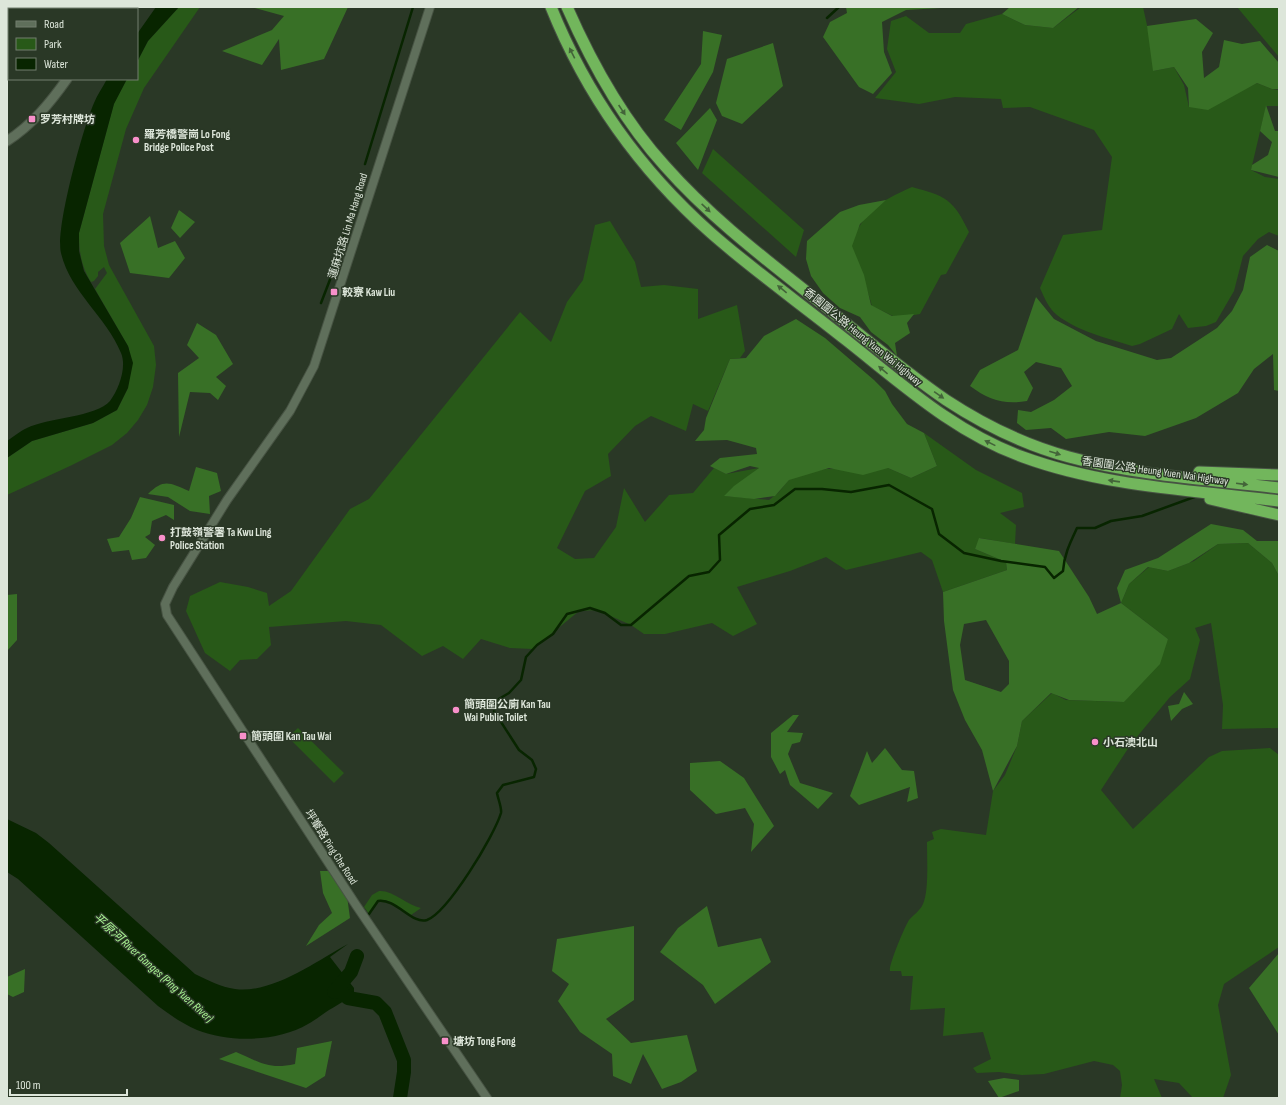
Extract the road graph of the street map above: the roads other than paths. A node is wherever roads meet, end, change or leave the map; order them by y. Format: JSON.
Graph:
{"nodes":[{"id":1,"x":430,"y":7,"type":"edge"},
{"id":2,"x":551,"y":7,"type":"edge"},
{"id":3,"x":567,"y":7,"type":"edge"},
{"id":4,"x":66,"y":80,"type":"edge"},
{"id":5,"x":7,"y":141,"type":"edge"},
{"id":6,"x":1134,"y":470,"type":"junction"},
{"id":7,"x":1279,"y":475,"type":"edge"},
{"id":8,"x":1153,"y":486,"type":"junction"},
{"id":9,"x":1279,"y":488,"type":"edge"},
{"id":10,"x":1279,"y":501,"type":"edge"},
{"id":11,"x":1279,"y":515,"type":"edge"},
{"id":12,"x":165,"y":604,"type":"joint"},
{"id":13,"x":487,"y":1098,"type":"edge"}],
"edges":[{"from":1,"to":12,"type":"street","name":"蓮麻坑路 Lin Ma Hang Road"},
{"from":8,"to":2,"type":"highway","name":"香園圍公路 Heung Yuen Wai Highway","one_way":true},
{"from":3,"to":6,"type":"highway","name":"香園圍公路 Heung Yuen Wai Highway","one_way":true},
{"from":4,"to":5,"type":"main road"},
{"from":6,"to":7,"type":"highway"},
{"from":6,"to":9,"type":"highway","name":"香園圍公路 Heung Yuen Wai Highway","one_way":true},
{"from":8,"to":10,"type":"highway","name":"香園圍公路 Heung Yuen Wai Highway"},
{"from":8,"to":11,"type":"highway"},
{"from":12,"to":13,"type":"street","name":"坪輋路 Ping Che Road"}]}
